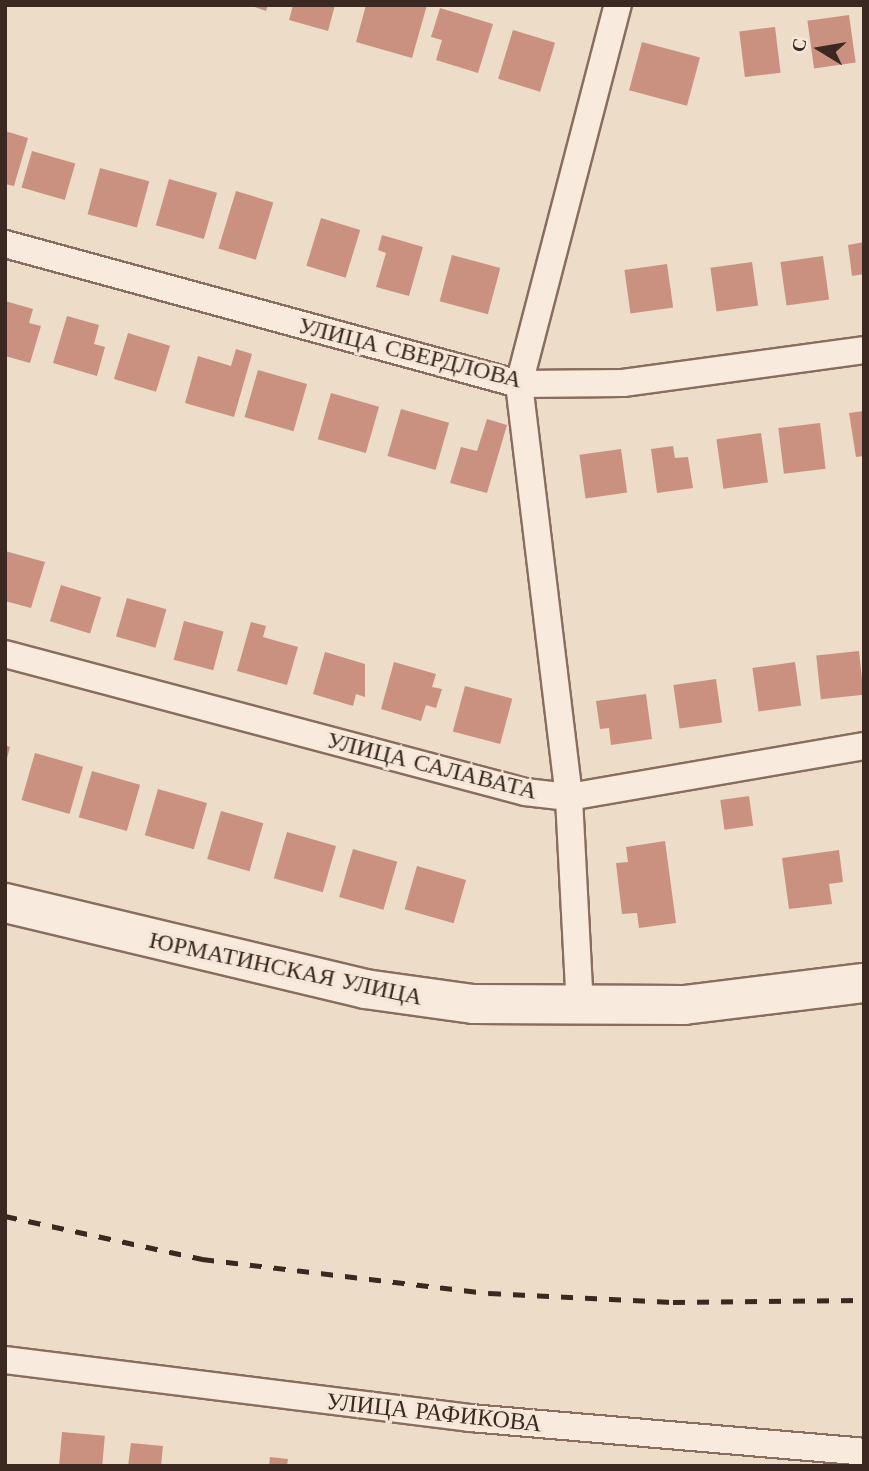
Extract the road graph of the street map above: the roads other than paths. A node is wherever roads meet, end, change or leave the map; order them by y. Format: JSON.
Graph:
{"nodes":[{"id":1,"x":618,"y":5,"type":"edge"},
{"id":2,"x":5,"y":244,"type":"edge"},
{"id":3,"x":864,"y":350,"type":"edge"},
{"id":4,"x":519,"y":384,"type":"junction"},
{"id":5,"x":5,"y":654,"type":"edge"},
{"id":6,"x":864,"y":746,"type":"edge"},
{"id":7,"x":569,"y":797,"type":"junction"},
{"id":8,"x":5,"y":903,"type":"edge"},
{"id":9,"x":864,"y":983,"type":"edge"},
{"id":10,"x":580,"y":1009,"type":"junction"},
{"id":11,"x":5,"y":1360,"type":"edge"},
{"id":12,"x":864,"y":1451,"type":"edge"}],
"edges":[{"from":1,"to":4,"type":"street"},
{"from":2,"to":4,"type":"street","name":"УЛИЦА СВЕРДЛОВА"},
{"from":3,"to":4,"type":"street","name":"УЛИЦА СВЕРДЛОВА"},
{"from":4,"to":7,"type":"street"},
{"from":5,"to":7,"type":"street","name":"УЛИЦА САЛАВАТА"},
{"from":6,"to":7,"type":"street","name":"УЛИЦА САЛАВАТА"},
{"from":7,"to":10,"type":"street"},
{"from":8,"to":10,"type":"main road","name":"ЮРМАТИНСКАЯ УЛИЦА"},
{"from":9,"to":10,"type":"main road","name":"ЮРМАТИНСКАЯ УЛИЦА"},
{"from":11,"to":12,"type":"street","name":"УЛИЦА РАФИКОВА"}]}
